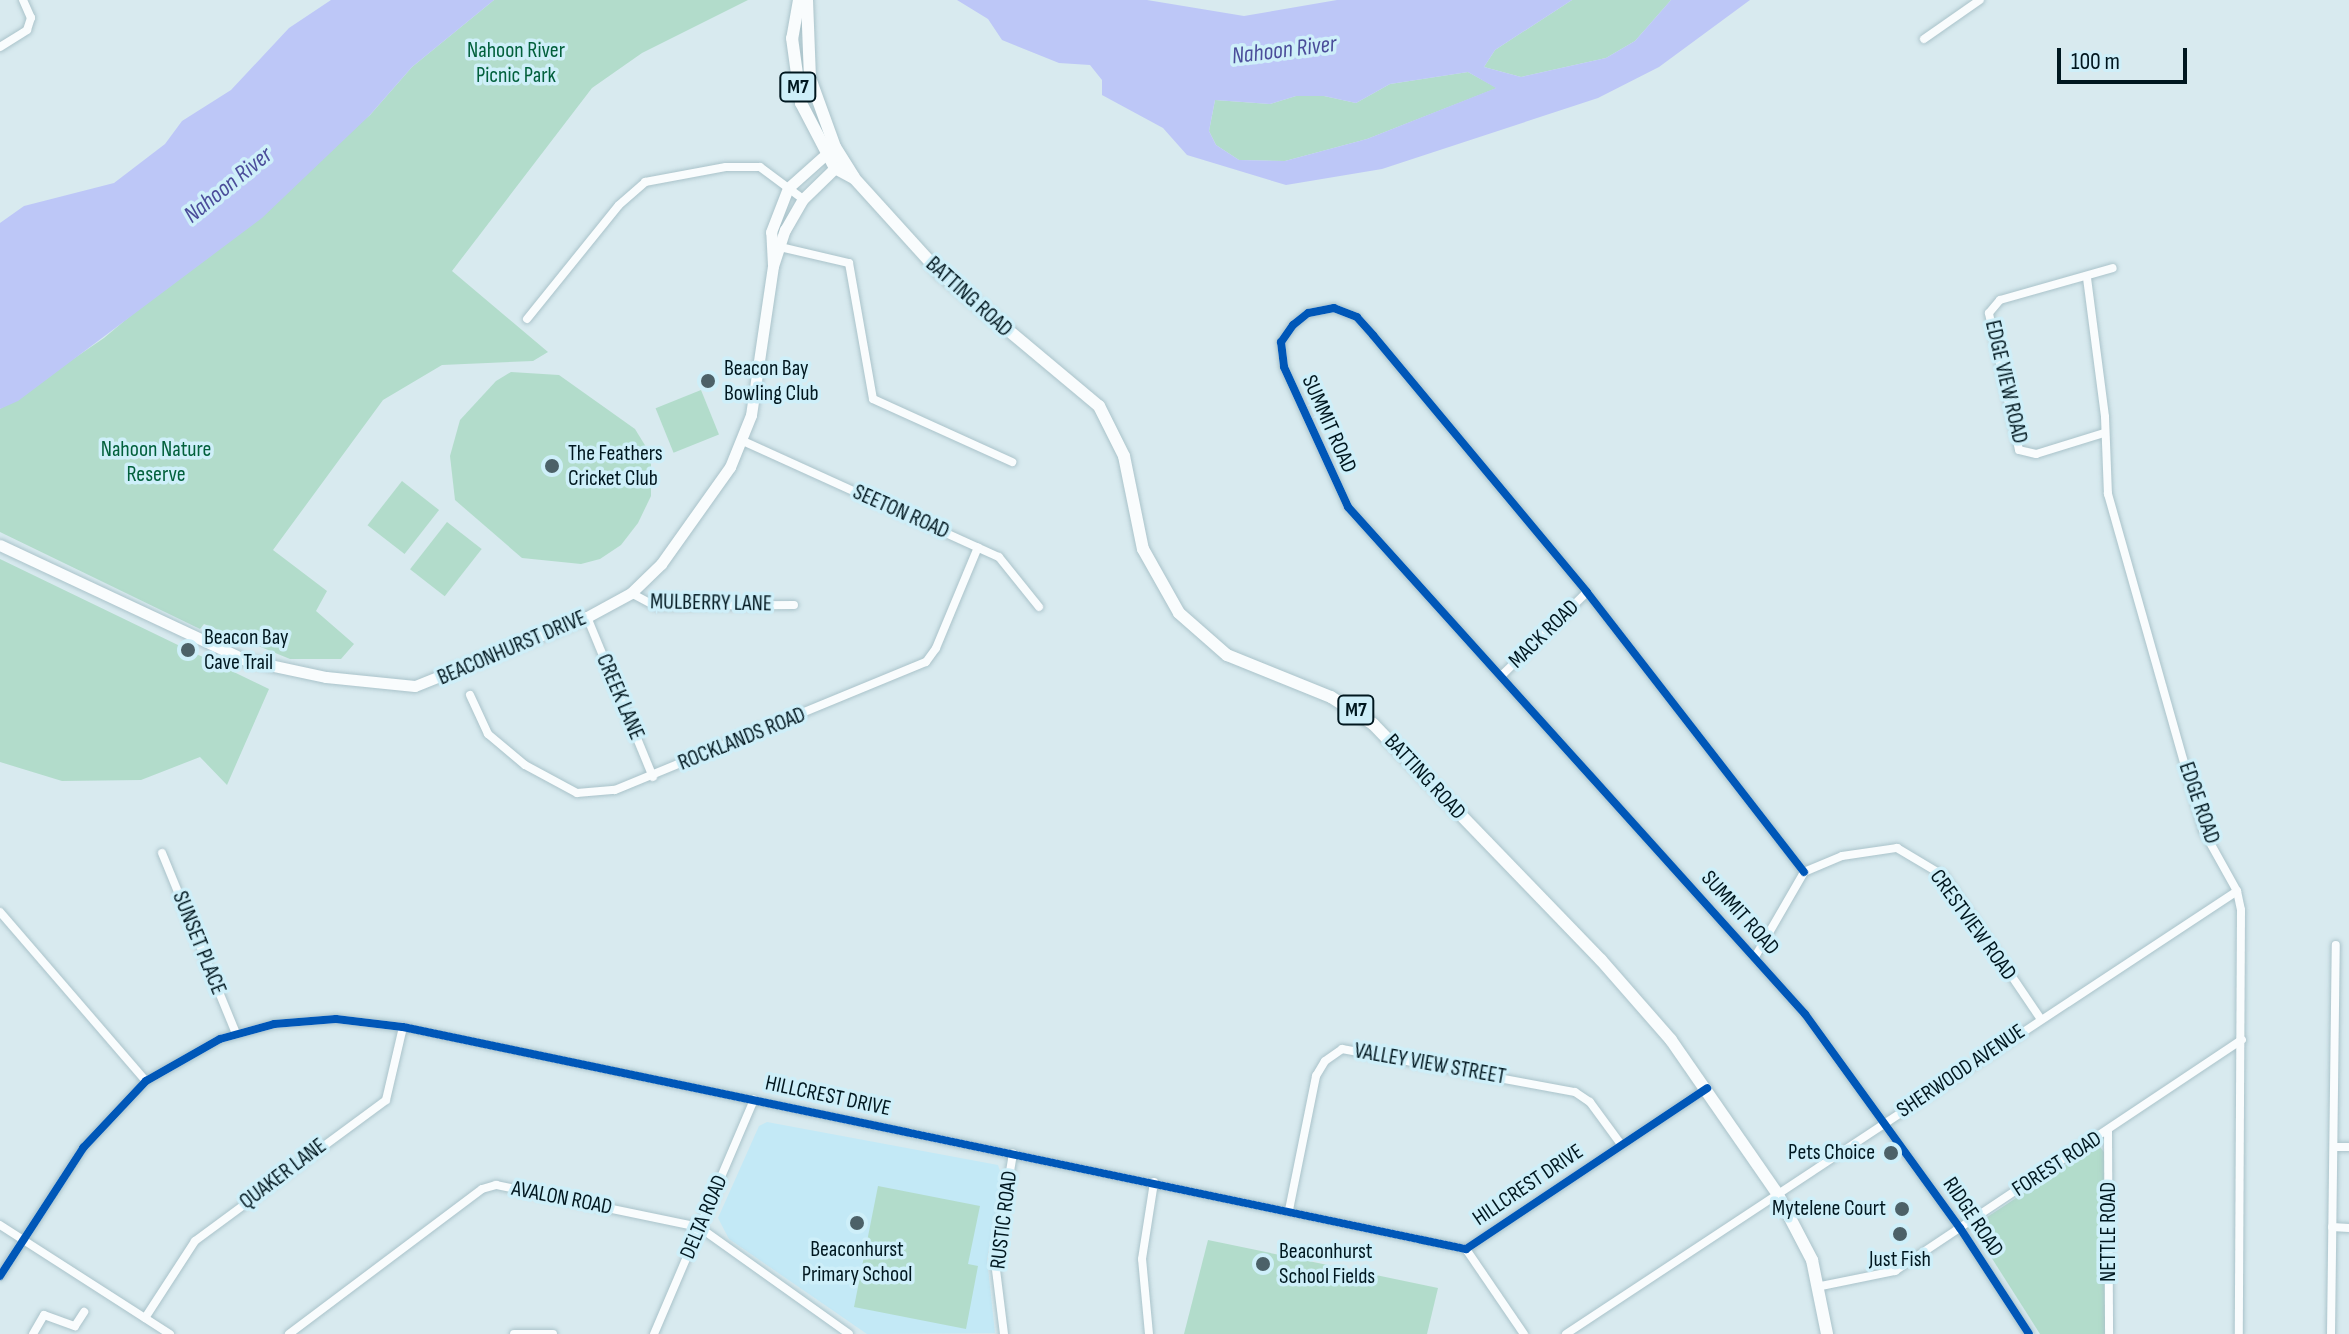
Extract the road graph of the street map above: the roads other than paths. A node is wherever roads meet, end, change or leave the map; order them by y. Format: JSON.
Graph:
{"nodes":[{"id":1,"x":23,"y":0,"type":"edge"},
{"id":2,"x":799,"y":0,"type":"edge"},
{"id":3,"x":807,"y":0,"type":"edge"},
{"id":4,"x":1980,"y":0,"type":"edge"},
{"id":5,"x":1924,"y":39,"type":"dead end"},
{"id":6,"x":0,"y":47,"type":"edge"},
{"id":7,"x":830,"y":150,"type":"junction"},
{"id":8,"x":839,"y":164,"type":"junction"},
{"id":9,"x":788,"y":188,"type":"junction"},
{"id":10,"x":803,"y":199,"type":"junction"},
{"id":11,"x":780,"y":247,"type":"junction"},
{"id":12,"x":773,"y":266,"type":"junction"},
{"id":13,"x":2113,"y":268,"type":"dead end"},
{"id":14,"x":2087,"y":278,"type":"junction"},
{"id":15,"x":527,"y":319,"type":"dead end"},
{"id":16,"x":2104,"y":433,"type":"junction"},
{"id":17,"x":743,"y":441,"type":"junction"},
{"id":18,"x":1012,"y":462,"type":"dead end"},
{"id":19,"x":0,"y":545,"type":"edge"},
{"id":20,"x":978,"y":547,"type":"junction"},
{"id":21,"x":1587,"y":592,"type":"junction"},
{"id":22,"x":631,"y":593,"type":"junction"},
{"id":23,"x":794,"y":605,"type":"dead end"},
{"id":24,"x":1039,"y":607,"type":"dead end"},
{"id":25,"x":587,"y":617,"type":"junction"},
{"id":26,"x":1501,"y":676,"type":"junction"},
{"id":27,"x":470,"y":695,"type":"dead end"},
{"id":28,"x":653,"y":777,"type":"junction"},
{"id":29,"x":162,"y":853,"type":"dead end"},
{"id":30,"x":1804,"y":872,"type":"junction"},
{"id":31,"x":2237,"y":891,"type":"junction"},
{"id":32,"x":0,"y":912,"type":"edge"},
{"id":33,"x":2336,"y":945,"type":"dead end"},
{"id":34,"x":1755,"y":957,"type":"junction"},
{"id":35,"x":2040,"y":1018,"type":"junction"},
{"id":36,"x":403,"y":1027,"type":"junction"},
{"id":37,"x":236,"y":1033,"type":"junction"},
{"id":38,"x":2242,"y":1040,"type":"junction"},
{"id":39,"x":146,"y":1081,"type":"junction"},
{"id":40,"x":1707,"y":1088,"type":"junction"},
{"id":41,"x":754,"y":1099,"type":"junction"},
{"id":42,"x":1885,"y":1122,"type":"junction"},
{"id":43,"x":2108,"y":1130,"type":"junction"},
{"id":44,"x":1620,"y":1143,"type":"junction"},
{"id":45,"x":2334,"y":1147,"type":"junction"},
{"id":46,"x":2349,"y":1147,"type":"edge"},
{"id":47,"x":1013,"y":1153,"type":"junction"},
{"id":48,"x":1154,"y":1182,"type":"junction"},
{"id":49,"x":1777,"y":1193,"type":"junction"},
{"id":50,"x":1289,"y":1210,"type":"junction"},
{"id":51,"x":0,"y":1225,"type":"edge"},
{"id":52,"x":699,"y":1227,"type":"junction"},
{"id":53,"x":2332,"y":1227,"type":"junction"},
{"id":54,"x":1960,"y":1228,"type":"junction"},
{"id":55,"x":2349,"y":1228,"type":"edge"},
{"id":56,"x":23,"y":1239,"type":"junction"},
{"id":57,"x":1466,"y":1249,"type":"junction"},
{"id":58,"x":0,"y":1276,"type":"edge"},
{"id":59,"x":1821,"y":1286,"type":"junction"},
{"id":60,"x":84,"y":1312,"type":"dead end"},
{"id":61,"x":145,"y":1318,"type":"junction"},
{"id":62,"x":33,"y":1334,"type":"edge"},
{"id":63,"x":170,"y":1334,"type":"edge"},
{"id":64,"x":289,"y":1334,"type":"edge"},
{"id":65,"x":514,"y":1334,"type":"edge"},
{"id":66,"x":553,"y":1334,"type":"edge"},
{"id":67,"x":654,"y":1334,"type":"edge"},
{"id":68,"x":849,"y":1334,"type":"edge"},
{"id":69,"x":1004,"y":1334,"type":"edge"},
{"id":70,"x":1149,"y":1334,"type":"edge"},
{"id":71,"x":1524,"y":1334,"type":"edge"},
{"id":72,"x":1566,"y":1334,"type":"edge"},
{"id":73,"x":1825,"y":1334,"type":"edge"},
{"id":74,"x":2029,"y":1334,"type":"edge"},
{"id":75,"x":2109,"y":1334,"type":"edge"},
{"id":76,"x":2239,"y":1334,"type":"edge"},
{"id":77,"x":2331,"y":1334,"type":"edge"}],
"edges":[{"from":1,"to":6,"type":"street"},
{"from":2,"to":7,"type":"main road","name":"BATTING ROAD","number":"M7"},
{"from":3,"to":7,"type":"main road","name":"BATTING ROAD","number":"M7"},
{"from":4,"to":5,"type":"street"},
{"from":7,"to":8,"type":"main road","name":"BATTING ROAD","number":"M7"},
{"from":7,"to":9,"type":"street","name":"BEACONHURST DRIVE"},
{"from":8,"to":10,"type":"street","name":"BEACONHURST DRIVE"},
{"from":8,"to":40,"type":"main road","name":"BATTING ROAD","number":"M7"},
{"from":9,"to":10,"type":"street"},
{"from":9,"to":12,"type":"street","name":"BEACONHURST DRIVE"},
{"from":9,"to":15,"type":"street"},
{"from":10,"to":11,"type":"street","name":"BEACONHURST DRIVE"},
{"from":11,"to":12,"type":"street","name":"BEACONHURST DRIVE"},
{"from":11,"to":18,"type":"street"},
{"from":12,"to":17,"type":"street","name":"BEACONHURST DRIVE"},
{"from":13,"to":14,"type":"street","name":"EDGE VIEW ROAD"},
{"from":14,"to":16,"type":"street","name":"EDGE ROAD"},
{"from":14,"to":16,"type":"street","name":"EDGE VIEW ROAD"},
{"from":16,"to":31,"type":"street","name":"EDGE ROAD"},
{"from":17,"to":20,"type":"street","name":"SEETON ROAD"},
{"from":17,"to":22,"type":"street","name":"BEACONHURST DRIVE"},
{"from":19,"to":25,"type":"street","name":"BEACONHURST DRIVE"},
{"from":20,"to":24,"type":"street","name":"SEETON ROAD"},
{"from":20,"to":28,"type":"street","name":"ROCKLANDS ROAD"},
{"from":21,"to":26,"type":"street","name":"MACK ROAD"},
{"from":21,"to":26,"type":"street","name":"SUMMIT ROAD"},
{"from":21,"to":30,"type":"street","name":"SUMMIT ROAD"},
{"from":22,"to":23,"type":"street","name":"MULBERRY LANE"},
{"from":22,"to":25,"type":"street","name":"BEACONHURST DRIVE"},
{"from":25,"to":28,"type":"street","name":"CREEK LANE"},
{"from":26,"to":34,"type":"street","name":"SUMMIT ROAD"},
{"from":27,"to":28,"type":"street","name":"ROCKLANDS ROAD"},
{"from":29,"to":37,"type":"street","name":"SUNSET PLACE"},
{"from":30,"to":34,"type":"street"},
{"from":30,"to":35,"type":"street","name":"CRESTVIEW ROAD"},
{"from":31,"to":35,"type":"street","name":"SHERWOOD AVENUE"},
{"from":31,"to":38,"type":"street","name":"EDGE ROAD"},
{"from":32,"to":39,"type":"street"},
{"from":33,"to":45,"type":"street"},
{"from":34,"to":42,"type":"street","name":"SUMMIT ROAD"},
{"from":35,"to":42,"type":"street","name":"SHERWOOD AVENUE"},
{"from":36,"to":37,"type":"street","name":"HILLCREST DRIVE"},
{"from":36,"to":41,"type":"street","name":"HILLCREST DRIVE"},
{"from":36,"to":61,"type":"street","name":"QUAKER LANE"},
{"from":37,"to":39,"type":"street","name":"HILLCREST DRIVE"},
{"from":38,"to":43,"type":"street","name":"FOREST ROAD"},
{"from":38,"to":76,"type":"street","name":"EDGE ROAD"},
{"from":39,"to":56,"type":"street","name":"HILLCREST DRIVE"},
{"from":40,"to":44,"type":"street","name":"HILLCREST DRIVE"},
{"from":40,"to":49,"type":"main road","name":"BATTING ROAD","number":"M7"},
{"from":41,"to":47,"type":"street","name":"HILLCREST DRIVE"},
{"from":41,"to":52,"type":"street","name":"DELTA ROAD"},
{"from":42,"to":49,"type":"street","name":"SHERWOOD AVENUE"},
{"from":42,"to":54,"type":"street","name":"RIDGE ROAD"},
{"from":43,"to":54,"type":"street","name":"FOREST ROAD"},
{"from":43,"to":75,"type":"street","name":"NETTLE ROAD"},
{"from":44,"to":50,"type":"street","name":"VALLEY VIEW STREET"},
{"from":44,"to":57,"type":"street","name":"HILLCREST DRIVE"},
{"from":45,"to":46,"type":"street"},
{"from":45,"to":53,"type":"street"},
{"from":47,"to":48,"type":"street","name":"HILLCREST DRIVE"},
{"from":47,"to":69,"type":"street","name":"RUSTIC ROAD"},
{"from":48,"to":50,"type":"street","name":"HILLCREST DRIVE"},
{"from":48,"to":70,"type":"street"},
{"from":49,"to":59,"type":"main road","name":"BATTING ROAD","number":"M7"},
{"from":49,"to":72,"type":"street","name":"SHERWOOD AVENUE"},
{"from":50,"to":57,"type":"street","name":"HILLCREST DRIVE"},
{"from":51,"to":56,"type":"street"},
{"from":52,"to":64,"type":"street","name":"AVALON ROAD"},
{"from":52,"to":67,"type":"street","name":"DELTA ROAD"},
{"from":52,"to":68,"type":"street","name":"AVALON ROAD"},
{"from":53,"to":55,"type":"street"},
{"from":53,"to":77,"type":"street"},
{"from":54,"to":59,"type":"street","name":"FOREST ROAD"},
{"from":54,"to":74,"type":"street","name":"RIDGE ROAD"},
{"from":56,"to":58,"type":"street","name":"HILLCREST DRIVE"},
{"from":56,"to":61,"type":"street"},
{"from":57,"to":71,"type":"street"},
{"from":59,"to":73,"type":"main road","name":"BATTING ROAD","number":"M7"},
{"from":60,"to":62,"type":"street"},
{"from":61,"to":63,"type":"street"},
{"from":65,"to":66,"type":"street"}]}
